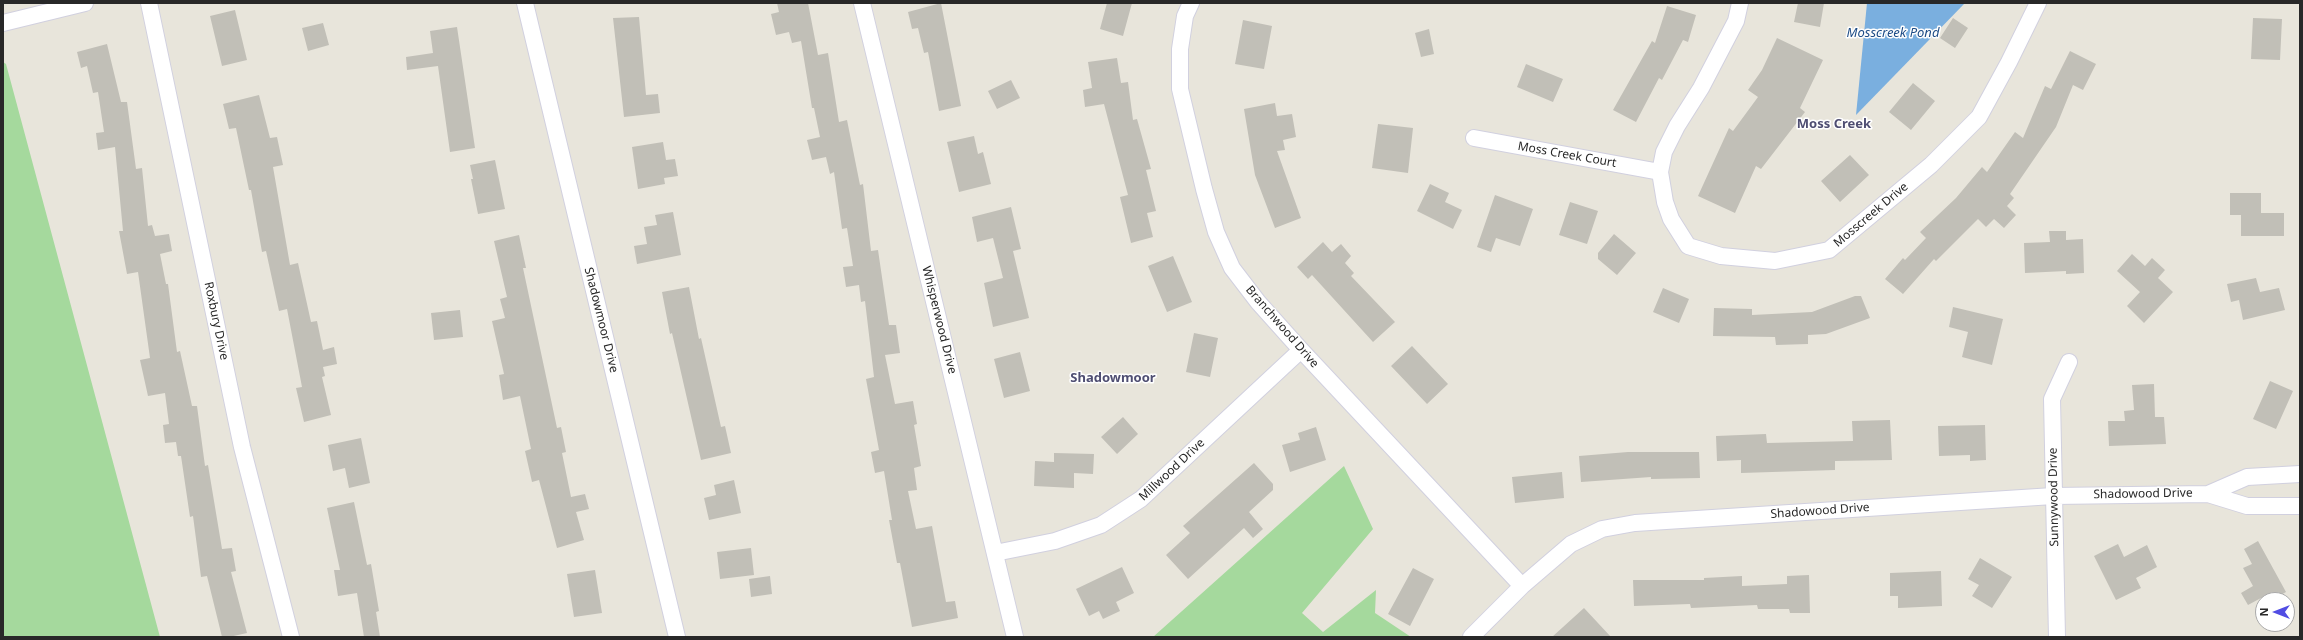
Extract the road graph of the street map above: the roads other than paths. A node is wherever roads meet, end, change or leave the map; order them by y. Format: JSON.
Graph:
{"nodes":[{"id":1,"x":85,"y":3,"type":"edge"},
{"id":2,"x":149,"y":3,"type":"edge"},
{"id":3,"x":525,"y":3,"type":"edge"},
{"id":4,"x":862,"y":3,"type":"edge"},
{"id":5,"x":1191,"y":3,"type":"edge"},
{"id":6,"x":1740,"y":3,"type":"edge"},
{"id":7,"x":2038,"y":3,"type":"edge"},
{"id":8,"x":3,"y":23,"type":"edge"},
{"id":9,"x":1474,"y":138,"type":"dead end"},
{"id":10,"x":1660,"y":172,"type":"junction"},
{"id":11,"x":1301,"y":350,"type":"junction"},
{"id":12,"x":2069,"y":362,"type":"dead end"},
{"id":13,"x":2300,"y":474,"type":"edge"},
{"id":14,"x":2208,"y":494,"type":"junction"},
{"id":15,"x":2053,"y":496,"type":"junction"},
{"id":16,"x":2300,"y":506,"type":"edge"},
{"id":17,"x":995,"y":553,"type":"junction"},
{"id":18,"x":1522,"y":586,"type":"junction"},
{"id":19,"x":291,"y":637,"type":"edge"},
{"id":20,"x":677,"y":637,"type":"edge"},
{"id":21,"x":1015,"y":637,"type":"edge"},
{"id":22,"x":1471,"y":637,"type":"edge"},
{"id":23,"x":2057,"y":637,"type":"edge"}],
"edges":[{"from":1,"to":8,"type":"street"},
{"from":2,"to":19,"type":"street","name":"Roxbury Drive"},
{"from":3,"to":20,"type":"street","name":"Shadowmoor Drive"},
{"from":4,"to":17,"type":"street","name":"Whisperwood Drive"},
{"from":5,"to":11,"type":"street","name":"Branchwood Drive"},
{"from":6,"to":10,"type":"street","name":"Mosscreek Drive"},
{"from":7,"to":10,"type":"street","name":"Mosscreek Drive"},
{"from":9,"to":10,"type":"street","name":"Moss Creek Court"},
{"from":11,"to":17,"type":"street","name":"Millwood Drive"},
{"from":11,"to":18,"type":"street","name":"Branchwood Drive"},
{"from":12,"to":15,"type":"street","name":"Sunnywood Drive"},
{"from":13,"to":14,"type":"street","name":"Shadowood Drive"},
{"from":14,"to":15,"type":"street","name":"Shadowood Drive"},
{"from":14,"to":16,"type":"street","name":"Shadowood Drive"},
{"from":15,"to":18,"type":"street","name":"Shadowood Drive"},
{"from":15,"to":23,"type":"street","name":"Sunnywood Drive"},
{"from":17,"to":21,"type":"street","name":"Whisperwood Drive"},
{"from":18,"to":22,"type":"street","name":"Shadowood Drive"}]}
